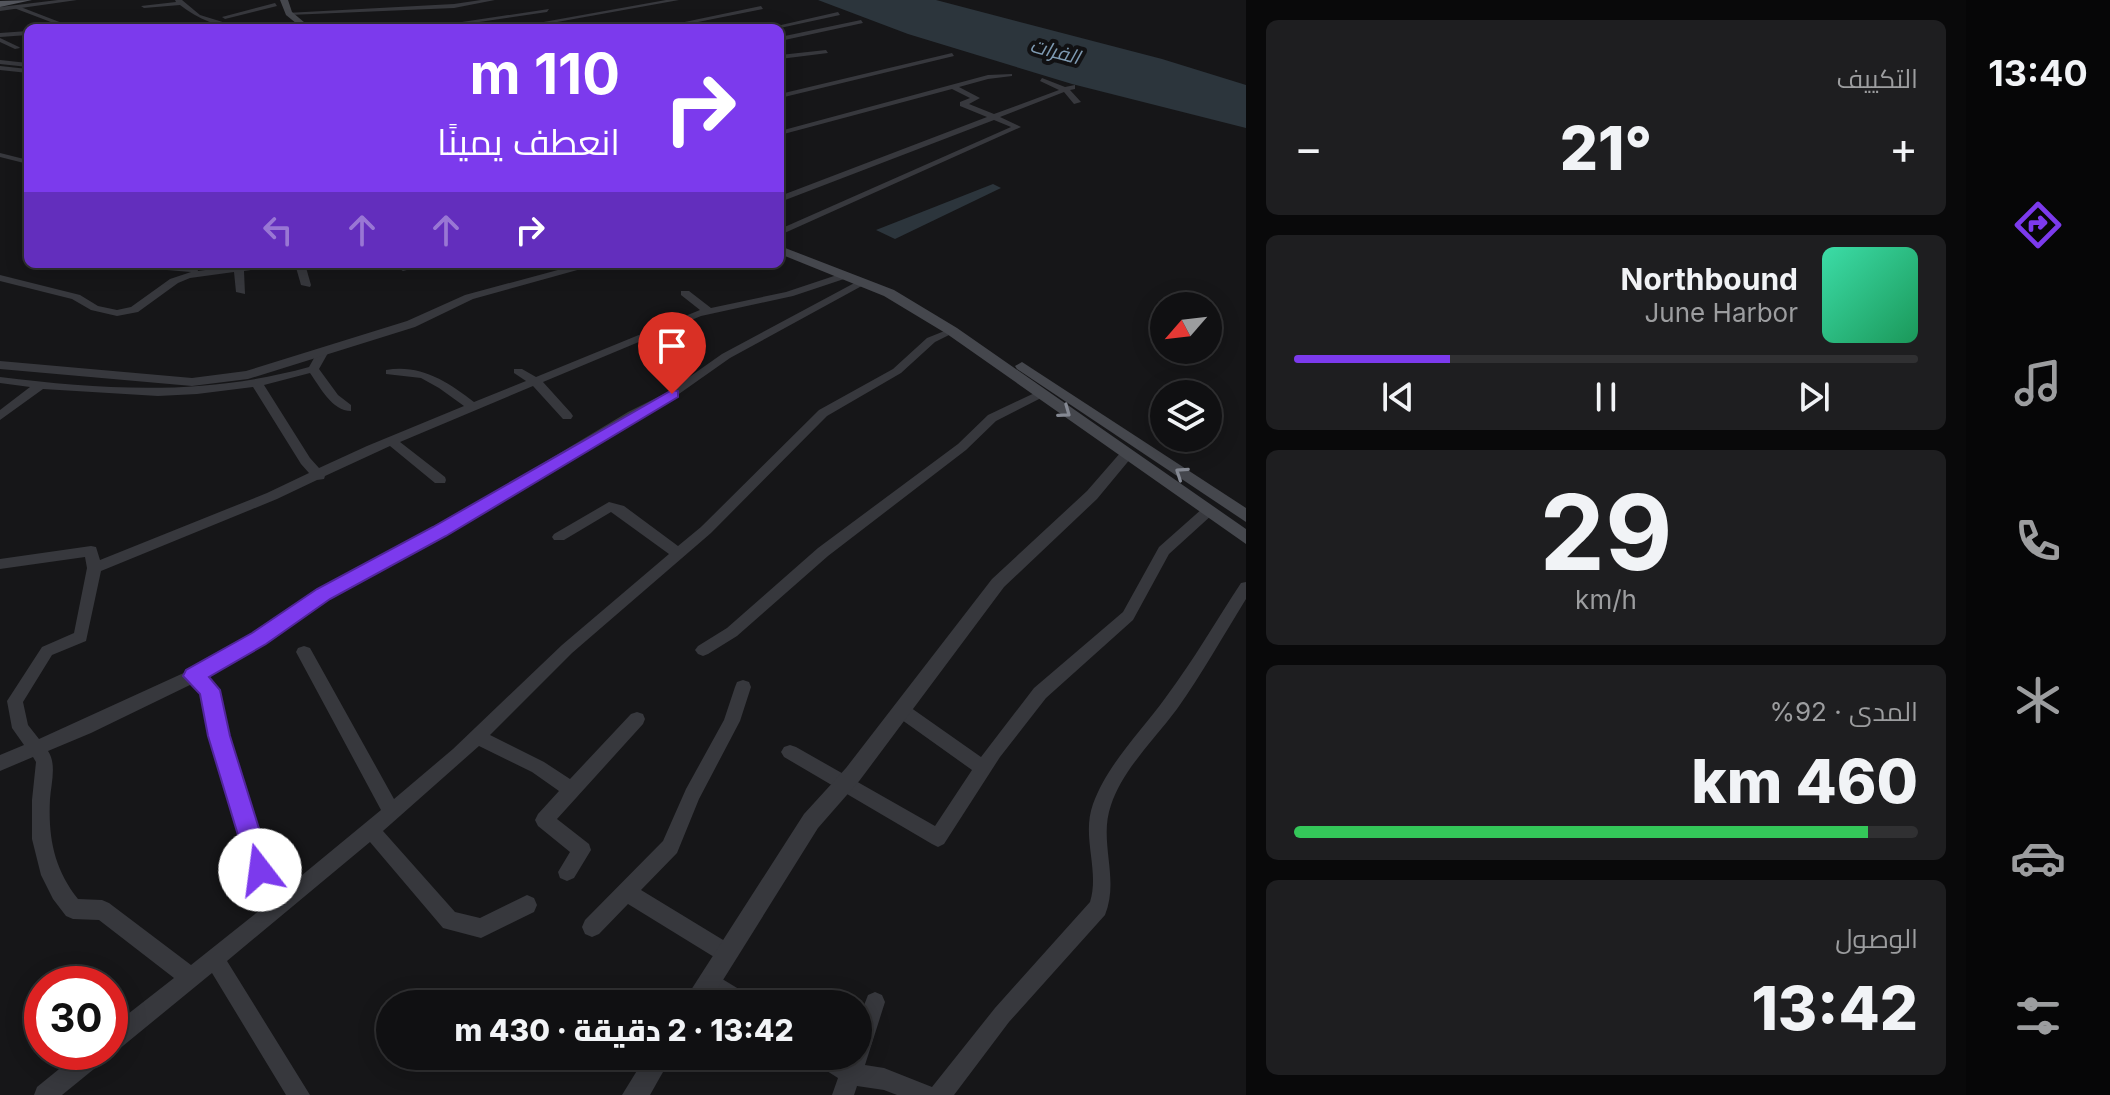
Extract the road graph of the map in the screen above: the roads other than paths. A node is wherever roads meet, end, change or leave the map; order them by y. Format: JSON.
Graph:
{"nodes":[{"id":1,"x":28,"y":0,"type":"edge"},
{"id":2,"x":74,"y":0,"type":"edge"},
{"id":3,"x":137,"y":0,"type":"edge"},
{"id":4,"x":284,"y":0,"type":"edge"},
{"id":5,"x":492,"y":0,"type":"edge"},
{"id":6,"x":676,"y":0,"type":"edge"},
{"id":7,"x":179,"y":2,"type":"edge"},
{"id":8,"x":275,"y":2,"type":"edge"},
{"id":9,"x":15,"y":4,"type":"edge"},
{"id":10,"x":0,"y":5,"type":"edge"},
{"id":11,"x":761,"y":8,"type":"dead end"},
{"id":12,"x":547,"y":10,"type":"dead end"},
{"id":13,"x":289,"y":13,"type":"junction"},
{"id":14,"x":838,"y":14,"type":"dead end"},
{"id":15,"x":224,"y":20,"type":"junction"},
{"id":16,"x":861,"y":22,"type":"dead end"},
{"id":17,"x":465,"y":23,"type":"joint"},
{"id":18,"x":61,"y":24,"type":"edge"},
{"id":19,"x":214,"y":24,"type":"edge"},
{"id":20,"x":232,"y":24,"type":"edge"},
{"id":21,"x":292,"y":24,"type":"edge"},
{"id":22,"x":302,"y":24,"type":"edge"},
{"id":23,"x":457,"y":24,"type":"edge"},
{"id":24,"x":536,"y":24,"type":"edge"},
{"id":25,"x":679,"y":24,"type":"edge"},
{"id":26,"x":784,"y":25,"type":"edge"},
{"id":27,"x":24,"y":31,"type":"edge"},
{"id":28,"x":0,"y":38,"type":"edge"},
{"id":29,"x":784,"y":38,"type":"edge"},
{"id":30,"x":17,"y":48,"type":"dead end"},
{"id":31,"x":826,"y":52,"type":"dead end"},
{"id":32,"x":952,"y":55,"type":"dead end"},
{"id":33,"x":784,"y":57,"type":"edge"},
{"id":34,"x":0,"y":62,"type":"edge"},
{"id":35,"x":24,"y":67,"type":"edge"},
{"id":36,"x":0,"y":68,"type":"edge"},
{"id":37,"x":24,"y":68,"type":"edge"},
{"id":38,"x":995,"y":71,"type":"dead end"},
{"id":39,"x":1010,"y":75,"type":"dead end"},
{"id":40,"x":1042,"y":80,"type":"dead end"},
{"id":41,"x":953,"y":87,"type":"junction"},
{"id":42,"x":1069,"y":88,"type":"junction"},
{"id":43,"x":784,"y":95,"type":"edge"},
{"id":44,"x":1077,"y":102,"type":"dead end"},
{"id":45,"x":996,"y":117,"type":"junction"},
{"id":46,"x":784,"y":129,"type":"edge"},
{"id":47,"x":784,"y":129,"type":"edge"},
{"id":48,"x":0,"y":155,"type":"edge"},
{"id":49,"x":24,"y":161,"type":"edge"},
{"id":50,"x":784,"y":197,"type":"edge"},
{"id":51,"x":784,"y":230,"type":"edge"},
{"id":52,"x":784,"y":244,"type":"edge"},
{"id":53,"x":784,"y":252,"type":"edge"},
{"id":54,"x":166,"y":268,"type":"edge"},
{"id":55,"x":211,"y":268,"type":"edge"},
{"id":56,"x":227,"y":268,"type":"edge"},
{"id":57,"x":238,"y":268,"type":"edge"},
{"id":58,"x":301,"y":268,"type":"edge"},
{"id":59,"x":578,"y":268,"type":"edge"},
{"id":60,"x":846,"y":275,"type":"junction"},
{"id":61,"x":0,"y":278,"type":"edge"},
{"id":62,"x":864,"y":282,"type":"junction"},
{"id":63,"x":306,"y":285,"type":"dead end"},
{"id":64,"x":241,"y":292,"type":"dead end"},
{"id":65,"x":685,"y":293,"type":"dead end"},
{"id":66,"x":709,"y":312,"type":"junction"},
{"id":67,"x":952,"y":331,"type":"junction"},
{"id":68,"x":322,"y":353,"type":"junction"},
{"id":69,"x":0,"y":365,"type":"edge"},
{"id":70,"x":313,"y":369,"type":"junction"},
{"id":71,"x":518,"y":371,"type":"dead end"},
{"id":72,"x":390,"y":372,"type":"dead end"},
{"id":73,"x":0,"y":380,"type":"edge"},
{"id":74,"x":535,"y":381,"type":"junction"},
{"id":75,"x":258,"y":385,"type":"junction"},
{"id":76,"x":39,"y":386,"type":"junction"},
{"id":77,"x":1041,"y":394,"type":"junction"},
{"id":78,"x":472,"y":406,"type":"junction"},
{"id":79,"x":347,"y":408,"type":"dead end"},
{"id":80,"x":0,"y":416,"type":"edge"},
{"id":81,"x":567,"y":416,"type":"dead end"},
{"id":82,"x":1106,"y":422,"type":"junction"},
{"id":83,"x":1089,"y":429,"type":"junction"},
{"id":84,"x":393,"y":442,"type":"junction"},
{"id":85,"x":1126,"y":455,"type":"junction"},
{"id":86,"x":319,"y":476,"type":"junction"},
{"id":87,"x":440,"y":480,"type":"dead end"},
{"id":88,"x":1208,"y":511,"type":"junction"},
{"id":89,"x":1246,"y":516,"type":"edge"},
{"id":90,"x":559,"y":537,"type":"dead end"},
{"id":91,"x":1246,"y":538,"type":"edge"},
{"id":92,"x":679,"y":554,"type":"junction"},
{"id":93,"x":0,"y":564,"type":"edge"},
{"id":94,"x":94,"y":568,"type":"junction"},
{"id":95,"x":1246,"y":587,"type":"edge"},
{"id":96,"x":703,"y":650,"type":"dead end"},
{"id":97,"x":304,"y":652,"type":"dead end"},
{"id":98,"x":194,"y":676,"type":"junction"},
{"id":99,"x":743,"y":687,"type":"dead end"},
{"id":100,"x":901,"y":710,"type":"junction"},
{"id":101,"x":637,"y":719,"type":"dead end"},
{"id":102,"x":477,"y":737,"type":"junction"},
{"id":103,"x":34,"y":749,"type":"junction"},
{"id":104,"x":790,"y":752,"type":"dead end"},
{"id":105,"x":0,"y":763,"type":"edge"},
{"id":106,"x":983,"y":768,"type":"junction"},
{"id":107,"x":845,"y":784,"type":"junction"},
{"id":108,"x":571,"y":790,"type":"junction"},
{"id":109,"x":391,"y":811,"type":"junction"},
{"id":110,"x":370,"y":829,"type":"junction"},
{"id":111,"x":567,"y":872,"type":"dead end"},
{"id":112,"x":627,"y":892,"type":"junction"},
{"id":113,"x":282,"y":904,"type":"junction"},
{"id":114,"x":527,"y":905,"type":"dead end"},
{"id":115,"x":592,"y":927,"type":"dead end"},
{"id":116,"x":726,"y":953,"type":"junction"},
{"id":117,"x":214,"y":958,"type":"junction"},
{"id":118,"x":190,"y":977,"type":"junction"},
{"id":119,"x":709,"y":981,"type":"junction"},
{"id":120,"x":703,"y":990,"type":"edge"},
{"id":121,"x":723,"y":990,"type":"edge"},
{"id":122,"x":875,"y":1002,"type":"dead end"},
{"id":123,"x":872,"y":1011,"type":"edge"},
{"id":124,"x":128,"y":1027,"type":"edge"},
{"id":125,"x":75,"y":1070,"type":"edge"},
{"id":126,"x":651,"y":1070,"type":"edge"},
{"id":127,"x":855,"y":1070,"type":"edge"},
{"id":128,"x":45,"y":1095,"type":"edge"},
{"id":129,"x":299,"y":1095,"type":"edge"},
{"id":130,"x":635,"y":1095,"type":"edge"},
{"id":131,"x":925,"y":1095,"type":"edge"},
{"id":132,"x":940,"y":1095,"type":"edge"}],
"edges":[{"from":1,"to":10,"type":"main road"},
{"from":2,"to":9,"type":"street"},
{"from":3,"to":7,"type":"street"},
{"from":4,"to":13,"type":"main road"},
{"from":5,"to":13,"type":"street"},
{"from":6,"to":24,"type":"street"},
{"from":7,"to":15,"type":"street"},
{"from":8,"to":15,"type":"street"},
{"from":8,"to":21,"type":"main road"},
{"from":9,"to":10,"type":"main road"},
{"from":9,"to":18,"type":"street"},
{"from":11,"to":25,"type":"street"},
{"from":12,"to":17,"type":"street"},
{"from":13,"to":22,"type":"main road"},
{"from":14,"to":26,"type":"street"},
{"from":15,"to":19,"type":"street"},
{"from":15,"to":20,"type":"street"},
{"from":16,"to":29,"type":"street"},
{"from":17,"to":23,"type":"street"},
{"from":27,"to":28,"type":"street"},
{"from":28,"to":30,"type":"street"},
{"from":31,"to":33,"type":"street"},
{"from":32,"to":43,"type":"street"},
{"from":34,"to":35,"type":"street"},
{"from":36,"to":37,"type":"street"},
{"from":38,"to":46,"type":"street"},
{"from":39,"to":41,"type":"street"},
{"from":40,"to":42,"type":"street"},
{"from":41,"to":45,"type":"street"},
{"from":41,"to":47,"type":"street"},
{"from":42,"to":44,"type":"street"},
{"from":42,"to":45,"type":"street"},
{"from":45,"to":50,"type":"street"},
{"from":45,"to":51,"type":"street"},
{"from":48,"to":49,"type":"street"},
{"from":52,"to":82,"type":"main road"},
{"from":53,"to":60,"type":"main road"},
{"from":54,"to":55,"type":"street"},
{"from":56,"to":61,"type":"street"},
{"from":57,"to":64,"type":"street"},
{"from":58,"to":63,"type":"street"},
{"from":59,"to":68,"type":"street"},
{"from":60,"to":62,"type":"main road"},
{"from":60,"to":66,"type":"street"},
{"from":62,"to":67,"type":"main road"},
{"from":62,"to":98,"type":"street"},
{"from":65,"to":66,"type":"street"},
{"from":66,"to":74,"type":"street"},
{"from":67,"to":77,"type":"main road"},
{"from":67,"to":92,"type":"street"},
{"from":68,"to":69,"type":"street"},
{"from":68,"to":70,"type":"street"},
{"from":70,"to":75,"type":"street"},
{"from":70,"to":79,"type":"street"},
{"from":71,"to":74,"type":"street"},
{"from":72,"to":78,"type":"street"},
{"from":73,"to":76,"type":"street"},
{"from":74,"to":78,"type":"street"},
{"from":74,"to":81,"type":"street"},
{"from":75,"to":76,"type":"street"},
{"from":75,"to":86,"type":"street"},
{"from":76,"to":80,"type":"street"},
{"from":77,"to":83,"type":"main road","one_way":true},
{"from":77,"to":96,"type":"street"},
{"from":78,"to":84,"type":"street"},
{"from":82,"to":83,"type":"main road"},
{"from":89,"to":82,"type":"main road","one_way":true},
{"from":83,"to":85,"type":"main road"},
{"from":84,"to":86,"type":"street"},
{"from":84,"to":87,"type":"street"},
{"from":85,"to":88,"type":"main road"},
{"from":85,"to":100,"type":"street"},
{"from":86,"to":94,"type":"street"},
{"from":88,"to":91,"type":"main road"},
{"from":88,"to":106,"type":"street"},
{"from":90,"to":92,"type":"street"},
{"from":92,"to":102,"type":"street"},
{"from":93,"to":94,"type":"street"},
{"from":94,"to":103,"type":"street"},
{"from":95,"to":132,"type":"street"},
{"from":97,"to":109,"type":"street"},
{"from":98,"to":103,"type":"street"},
{"from":98,"to":113,"type":"street"},
{"from":99,"to":112,"type":"street"},
{"from":100,"to":106,"type":"street"},
{"from":100,"to":107,"type":"street"},
{"from":101,"to":108,"type":"street"},
{"from":102,"to":108,"type":"street"},
{"from":102,"to":109,"type":"street"},
{"from":103,"to":105,"type":"street"},
{"from":103,"to":118,"type":"street"},
{"from":104,"to":107,"type":"street"},
{"from":106,"to":107,"type":"street"},
{"from":107,"to":116,"type":"street"},
{"from":108,"to":111,"type":"street"},
{"from":109,"to":110,"type":"street"},
{"from":110,"to":113,"type":"street"},
{"from":110,"to":114,"type":"street"},
{"from":112,"to":115,"type":"street"},
{"from":112,"to":116,"type":"street"},
{"from":113,"to":117,"type":"street"},
{"from":116,"to":119,"type":"street"},
{"from":117,"to":118,"type":"street"},
{"from":117,"to":129,"type":"street"},
{"from":118,"to":124,"type":"street"},
{"from":119,"to":120,"type":"street"},
{"from":119,"to":121,"type":"street"},
{"from":122,"to":123,"type":"street"},
{"from":125,"to":128,"type":"street"},
{"from":126,"to":130,"type":"street"},
{"from":127,"to":131,"type":"street"}]}
